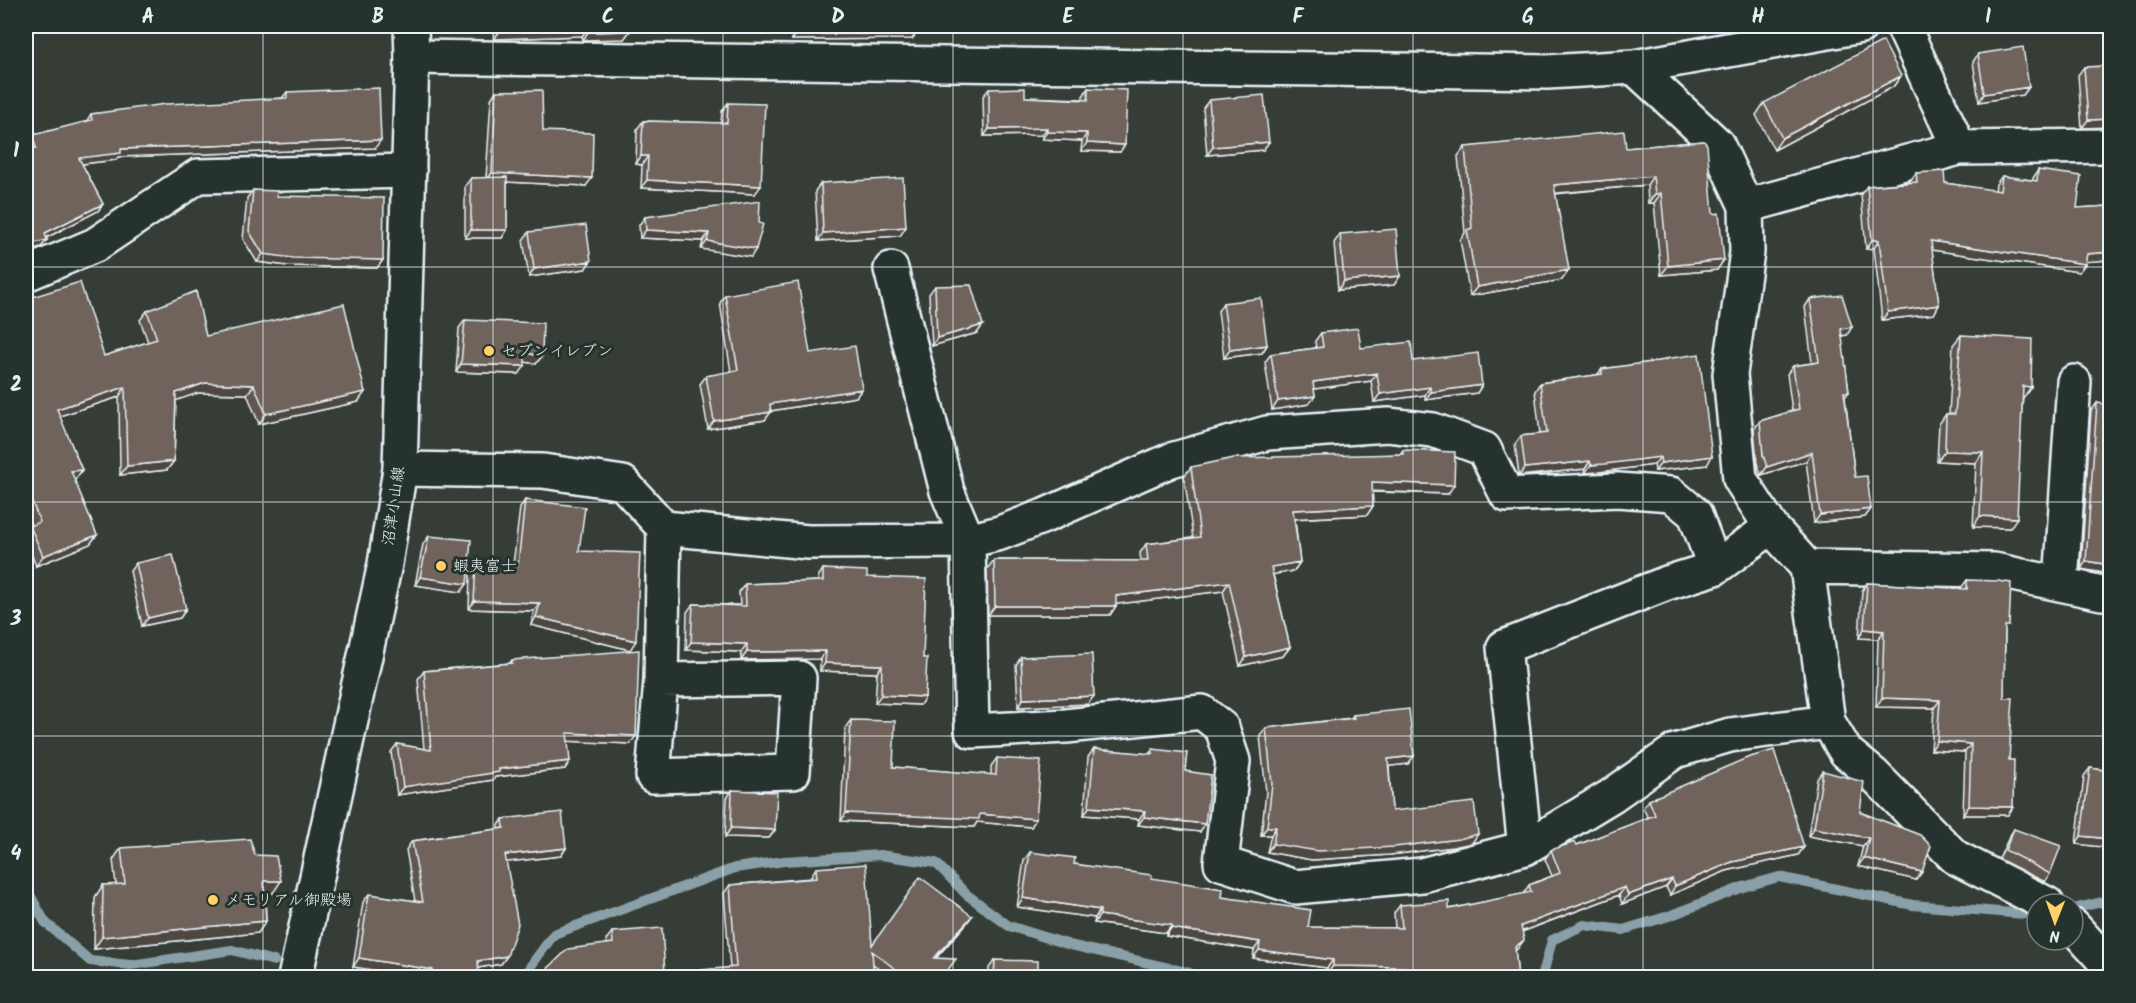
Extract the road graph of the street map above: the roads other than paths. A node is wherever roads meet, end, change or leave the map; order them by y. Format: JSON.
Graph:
{"nodes":[{"id":1,"x":1861,"y":26,"type":"edge"},
{"id":2,"x":1903,"y":26,"type":"edge"},
{"id":3,"x":411,"y":41,"type":"edge"},
{"id":4,"x":1634,"y":67,"type":"junction"},
{"id":5,"x":2110,"y":146,"type":"edge"},
{"id":6,"x":1959,"y":148,"type":"junction"},
{"id":7,"x":409,"y":171,"type":"junction"},
{"id":8,"x":1746,"y":206,"type":"junction"},
{"id":9,"x":891,"y":269,"type":"dead end"},
{"id":10,"x":26,"y":274,"type":"edge"},
{"id":11,"x":2074,"y":382,"type":"dead end"},
{"id":12,"x":400,"y":469,"type":"junction"},
{"id":13,"x":1771,"y":527,"type":"junction"},
{"id":14,"x":664,"y":528,"type":"junction"},
{"id":15,"x":968,"y":541,"type":"junction"},
{"id":16,"x":1807,"y":567,"type":"junction"},
{"id":17,"x":1715,"y":568,"type":"junction"},
{"id":18,"x":2061,"y":584,"type":"junction"},
{"id":19,"x":2110,"y":592,"type":"edge"},
{"id":20,"x":661,"y":680,"type":"junction"},
{"id":21,"x":1828,"y":722,"type":"junction"},
{"id":22,"x":1526,"y":848,"type":"junction"},
{"id":23,"x":2025,"y":893,"type":"edge"},
{"id":24,"x":2085,"y":939,"type":"edge"},
{"id":25,"x":2110,"y":967,"type":"edge"},
{"id":26,"x":296,"y":970,"type":"edge"}],
"edges":[{"from":1,"to":4,"type":"street"},
{"from":2,"to":6,"type":"street"},
{"from":3,"to":4,"type":"street"},
{"from":3,"to":7,"type":"street","name":"沼津小山線"},
{"from":4,"to":8,"type":"street"},
{"from":5,"to":6,"type":"street"},
{"from":6,"to":8,"type":"street"},
{"from":7,"to":10,"type":"street"},
{"from":7,"to":12,"type":"street","name":"沼津小山線"},
{"from":8,"to":13,"type":"street"},
{"from":9,"to":15,"type":"street"},
{"from":11,"to":18,"type":"street"},
{"from":12,"to":14,"type":"street"},
{"from":12,"to":26,"type":"street","name":"沼津小山線"},
{"from":13,"to":16,"type":"street"},
{"from":13,"to":17,"type":"street"},
{"from":14,"to":15,"type":"street"},
{"from":14,"to":20,"type":"street"},
{"from":15,"to":17,"type":"street"},
{"from":15,"to":22,"type":"street"},
{"from":16,"to":18,"type":"street"},
{"from":16,"to":21,"type":"street"},
{"from":17,"to":22,"type":"street"},
{"from":18,"to":19,"type":"street"},
{"from":20,"to":20,"type":"street"},
{"from":21,"to":22,"type":"street"},
{"from":21,"to":23,"type":"street"},
{"from":24,"to":25,"type":"street"}]}
